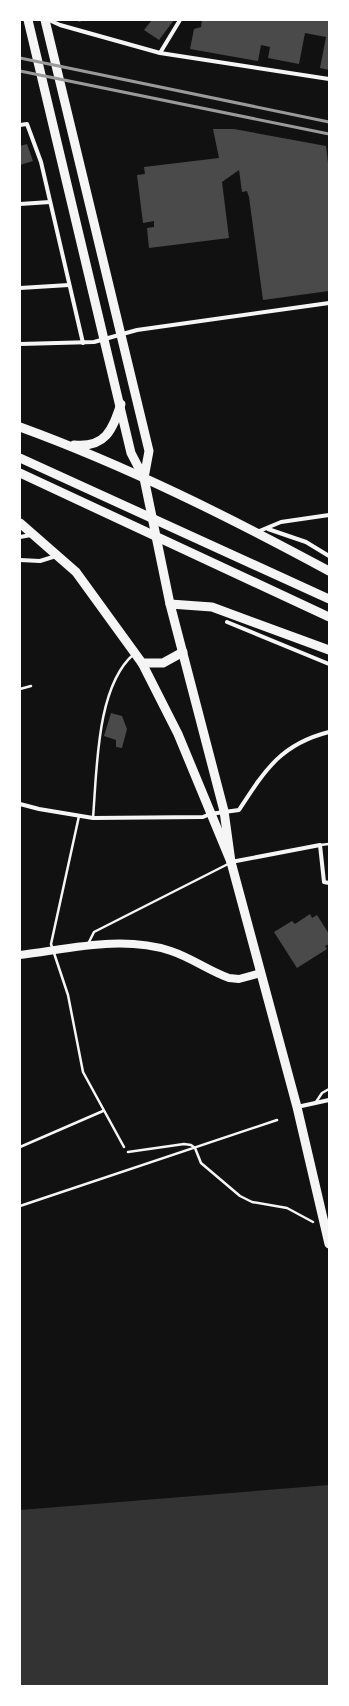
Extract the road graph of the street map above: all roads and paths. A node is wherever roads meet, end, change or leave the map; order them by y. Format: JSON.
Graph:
{"nodes":[{"id":1,"x":28,"y":20,"type":"edge"},
{"id":2,"x":45,"y":20,"type":"edge"},
{"id":3,"x":49,"y":20,"type":"edge"},
{"id":4,"x":180,"y":20,"type":"edge"},
{"id":5,"x":59,"y":22,"type":"edge"},
{"id":6,"x":160,"y":52,"type":"junction"},
{"id":7,"x":329,"y":79,"type":"edge"},
{"id":8,"x":20,"y":125,"type":"edge"},
{"id":9,"x":50,"y":202,"type":"junction"},
{"id":10,"x":20,"y":204,"type":"edge"},
{"id":11,"x":69,"y":285,"type":"junction"},
{"id":12,"x":20,"y":288,"type":"edge"},
{"id":13,"x":329,"y":302,"type":"edge"},
{"id":14,"x":121,"y":336,"type":"junction"},
{"id":15,"x":103,"y":339,"type":"junction"},
{"id":16,"x":84,"y":343,"type":"junction"},
{"id":17,"x":20,"y":344,"type":"edge"},
{"id":18,"x":121,"y":404,"type":"junction"},
{"id":19,"x":20,"y":426,"type":"edge"},
{"id":20,"x":69,"y":445,"type":"junction"},
{"id":21,"x":20,"y":458,"type":"edge"},
{"id":22,"x":20,"y":473,"type":"edge"},
{"id":23,"x":144,"y":478,"type":"junction"},
{"id":24,"x":329,"y":516,"type":"edge"},
{"id":25,"x":20,"y":523,"type":"edge"},
{"id":26,"x":268,"y":529,"type":"junction"},
{"id":27,"x":257,"y":532,"type":"junction"},
{"id":28,"x":34,"y":534,"type":"junction"},
{"id":29,"x":20,"y":537,"type":"edge"},
{"id":30,"x":58,"y":555,"type":"junction"},
{"id":31,"x":329,"y":556,"type":"edge"},
{"id":32,"x":20,"y":560,"type":"edge"},
{"id":33,"x":329,"y":571,"type":"edge"},
{"id":34,"x":329,"y":599,"type":"edge"},
{"id":35,"x":170,"y":604,"type":"junction"},
{"id":36,"x":329,"y":617,"type":"edge"},
{"id":37,"x":227,"y":622,"type":"dead end"},
{"id":38,"x":329,"y":650,"type":"edge"},
{"id":39,"x":136,"y":652,"type":"junction"},
{"id":40,"x":183,"y":652,"type":"junction"},
{"id":41,"x":142,"y":663,"type":"junction"},
{"id":42,"x":329,"y":664,"type":"edge"},
{"id":43,"x":32,"y":686,"type":"dead end"},
{"id":44,"x":20,"y":690,"type":"edge"},
{"id":45,"x":329,"y":732,"type":"edge"},
{"id":46,"x":20,"y":804,"type":"edge"},
{"id":47,"x":224,"y":811,"type":"junction"},
{"id":48,"x":210,"y":814,"type":"junction"},
{"id":49,"x":79,"y":816,"type":"junction"},
{"id":50,"x":92,"y":818,"type":"junction"},
{"id":51,"x":329,"y":844,"type":"edge"},
{"id":52,"x":320,"y":845,"type":"junction"},
{"id":53,"x":231,"y":862,"type":"junction"},
{"id":54,"x":329,"y":883,"type":"edge"},
{"id":55,"x":87,"y":946,"type":"junction"},
{"id":56,"x":53,"y":951,"type":"junction"},
{"id":57,"x":20,"y":955,"type":"edge"},
{"id":58,"x":260,"y":973,"type":"junction"},
{"id":59,"x":329,"y":1089,"type":"edge"},
{"id":60,"x":329,"y":1100,"type":"edge"},
{"id":61,"x":316,"y":1102,"type":"junction"},
{"id":62,"x":297,"y":1107,"type":"junction"},
{"id":63,"x":103,"y":1111,"type":"junction"},
{"id":64,"x":277,"y":1120,"type":"dead end"},
{"id":65,"x":20,"y":1147,"type":"edge"},
{"id":66,"x":124,"y":1147,"type":"joint"},
{"id":67,"x":195,"y":1148,"type":"junction"},
{"id":68,"x":20,"y":1206,"type":"edge"},
{"id":69,"x":315,"y":1224,"type":"dead end"},
{"id":70,"x":329,"y":1244,"type":"edge"}],
"edges":[{"from":1,"to":15,"type":"main road"},
{"from":2,"to":14,"type":"main road"},
{"from":3,"to":5,"type":"street"},
{"from":4,"to":6,"type":"street"},
{"from":5,"to":6,"type":"street"},
{"from":6,"to":7,"type":"street"},
{"from":8,"to":9,"type":"street"},
{"from":9,"to":10,"type":"street"},
{"from":9,"to":11,"type":"street"},
{"from":11,"to":12,"type":"street"},
{"from":11,"to":16,"type":"street"},
{"from":13,"to":14,"type":"street"},
{"from":14,"to":15,"type":"street"},
{"from":14,"to":23,"type":"main road"},
{"from":15,"to":16,"type":"street"},
{"from":15,"to":18,"type":"main road"},
{"from":16,"to":17,"type":"street"},
{"from":18,"to":20,"type":"main road"},
{"from":18,"to":23,"type":"main road"},
{"from":19,"to":20,"type":"main road"},
{"from":20,"to":23,"type":"main road"},
{"from":21,"to":34,"type":"main road"},
{"from":22,"to":36,"type":"main road"},
{"from":23,"to":27,"type":"main road"},
{"from":23,"to":35,"type":"main road"},
{"from":24,"to":26,"type":"street"},
{"from":25,"to":28,"type":"main road"},
{"from":26,"to":27,"type":"street"},
{"from":26,"to":31,"type":"street"},
{"from":27,"to":33,"type":"main road"},
{"from":28,"to":29,"type":"street"},
{"from":28,"to":30,"type":"main road"},
{"from":30,"to":32,"type":"street"},
{"from":30,"to":39,"type":"main road"},
{"from":35,"to":38,"type":"main road"},
{"from":35,"to":40,"type":"main road"},
{"from":37,"to":42,"type":"street"},
{"from":39,"to":41,"type":"main road"},
{"from":39,"to":50,"type":"lane"},
{"from":40,"to":41,"type":"main road"},
{"from":40,"to":47,"type":"main road"},
{"from":41,"to":48,"type":"main road"},
{"from":43,"to":44,"type":"path"},
{"from":45,"to":47,"type":"street"},
{"from":46,"to":49,"type":"street"},
{"from":47,"to":48,"type":"street"},
{"from":47,"to":53,"type":"main road"},
{"from":48,"to":50,"type":"street"},
{"from":48,"to":53,"type":"main road"},
{"from":49,"to":50,"type":"street"},
{"from":49,"to":56,"type":"lane"},
{"from":51,"to":52,"type":"lane"},
{"from":52,"to":53,"type":"street"},
{"from":52,"to":54,"type":"street"},
{"from":53,"to":55,"type":"lane"},
{"from":53,"to":58,"type":"main road"},
{"from":55,"to":56,"type":"main road"},
{"from":55,"to":58,"type":"main road"},
{"from":56,"to":57,"type":"main road"},
{"from":56,"to":63,"type":"lane"},
{"from":58,"to":62,"type":"main road"},
{"from":59,"to":61,"type":"lane"},
{"from":60,"to":61,"type":"street"},
{"from":61,"to":62,"type":"street"},
{"from":62,"to":70,"type":"main road"},
{"from":63,"to":65,"type":"lane"},
{"from":63,"to":66,"type":"lane"},
{"from":64,"to":67,"type":"path"},
{"from":66,"to":67,"type":"path"},
{"from":67,"to":68,"type":"path"},
{"from":67,"to":69,"type":"path"}]}
